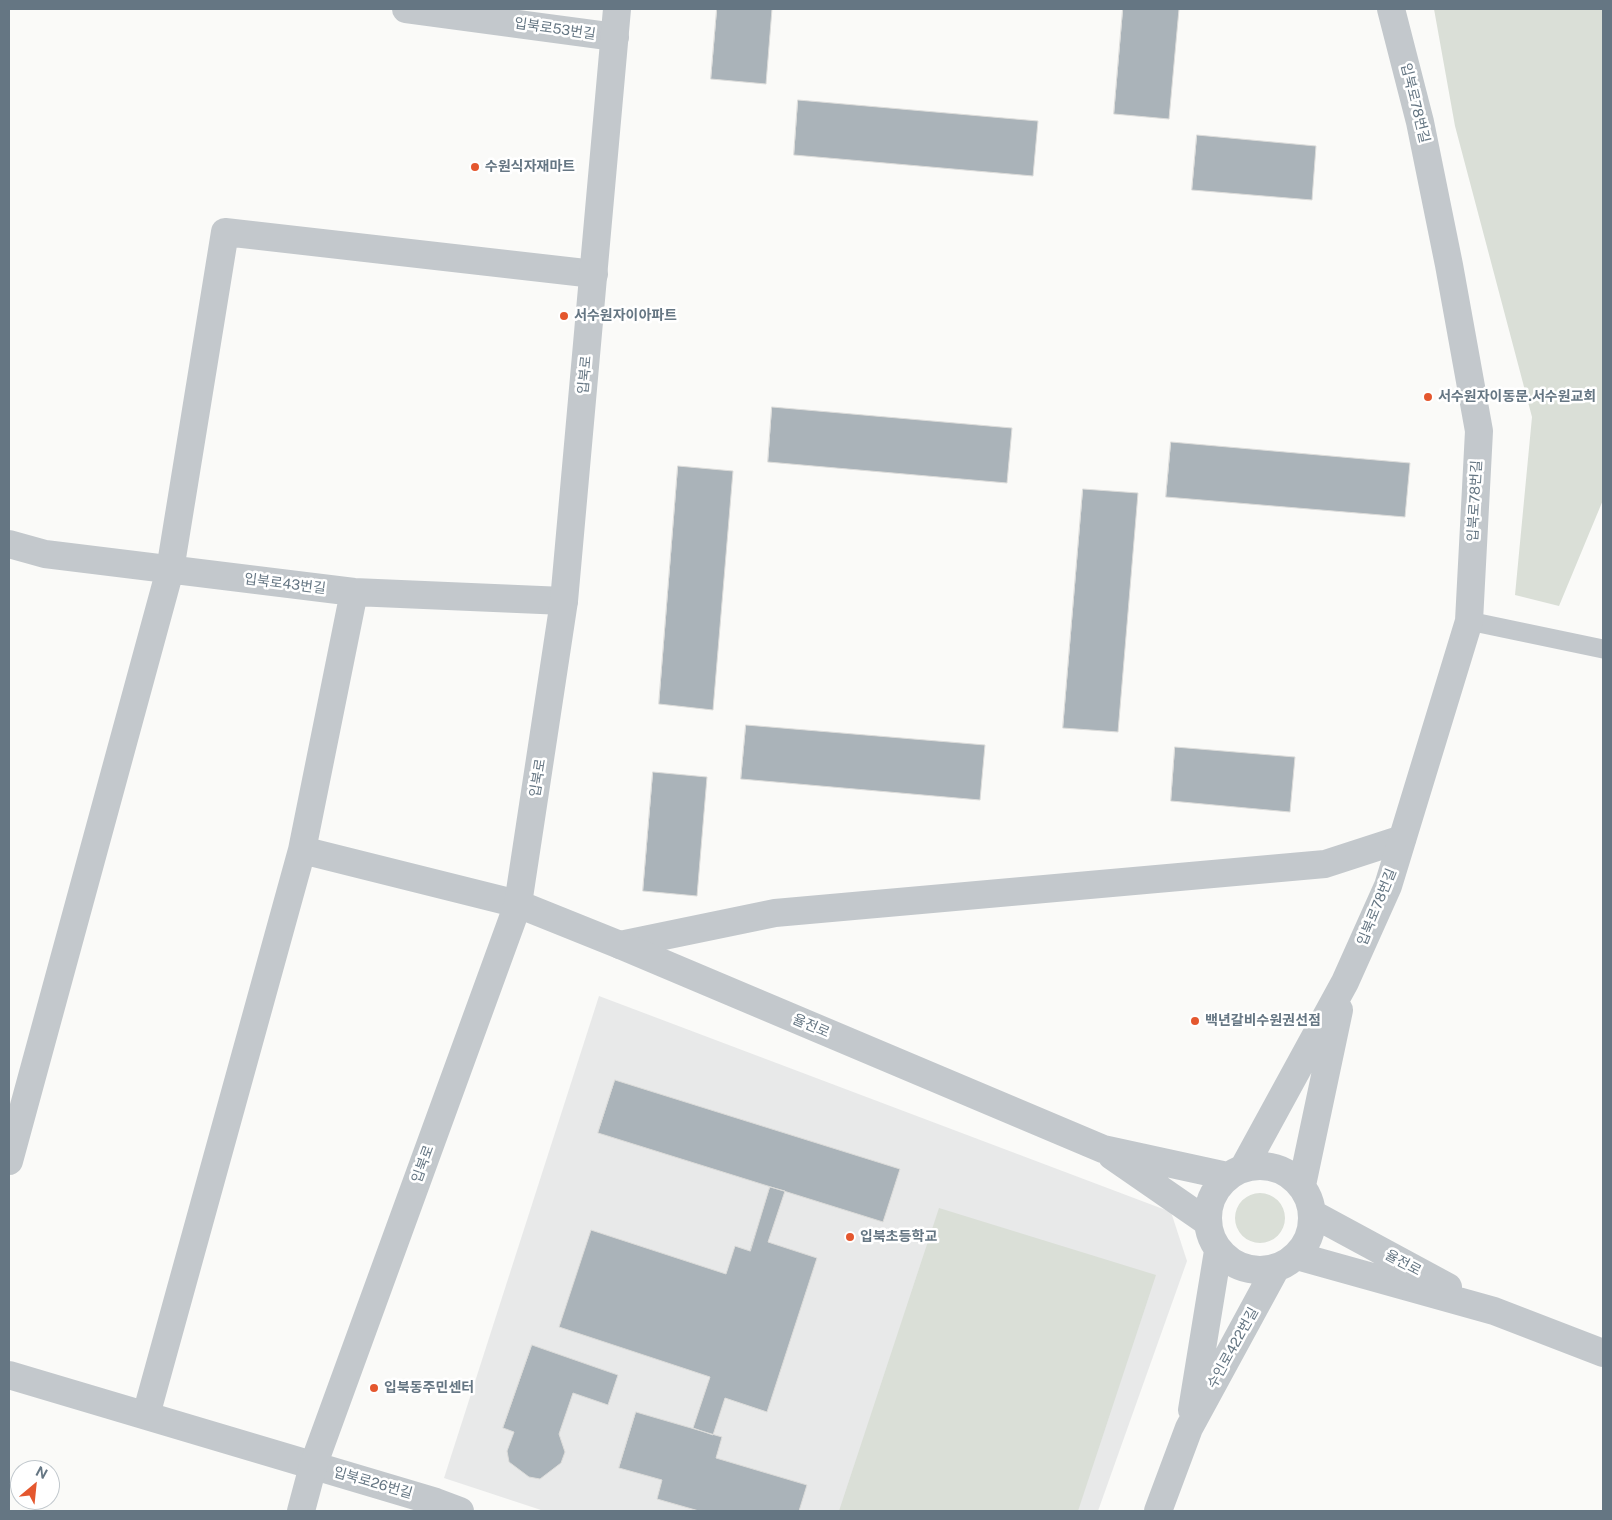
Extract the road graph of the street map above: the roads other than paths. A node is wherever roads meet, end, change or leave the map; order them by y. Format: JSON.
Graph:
{"nodes":[{"id":1,"x":406,"y":9,"type":"edge"},
{"id":2,"x":618,"y":9,"type":"edge"},
{"id":3,"x":1391,"y":9,"type":"edge"},
{"id":4,"x":615,"y":37,"type":"junction"},
{"id":5,"x":594,"y":274,"type":"junction"},
{"id":6,"x":9,"y":544,"type":"edge"},
{"id":7,"x":170,"y":570,"type":"junction"},
{"id":8,"x":354,"y":592,"type":"junction"},
{"id":9,"x":564,"y":601,"type":"junction"},
{"id":10,"x":1469,"y":621,"type":"junction"},
{"id":11,"x":1603,"y":648,"type":"edge"},
{"id":12,"x":1402,"y":839,"type":"junction"},
{"id":13,"x":302,"y":850,"type":"junction"},
{"id":14,"x":518,"y":904,"type":"junction"},
{"id":15,"x":620,"y":945,"type":"junction"},
{"id":16,"x":1345,"y":982,"type":"junction"},
{"id":17,"x":1103,"y":1150,"type":"junction"},
{"id":18,"x":9,"y":1161,"type":"edge"},
{"id":19,"x":1235,"y":1172,"type":"junction"},
{"id":20,"x":1302,"y":1185,"type":"junction"},
{"id":21,"x":1313,"y":1214,"type":"junction"},
{"id":22,"x":1206,"y":1221,"type":"junction"},
{"id":23,"x":1218,"y":1251,"type":"junction"},
{"id":24,"x":1286,"y":1262,"type":"junction"},
{"id":25,"x":1494,"y":1311,"type":"junction"},
{"id":26,"x":1603,"y":1353,"type":"edge"},
{"id":27,"x":9,"y":1376,"type":"edge"},
{"id":28,"x":146,"y":1415,"type":"junction"},
{"id":29,"x":1189,"y":1428,"type":"junction"},
{"id":30,"x":313,"y":1466,"type":"junction"},
{"id":31,"x":301,"y":1511,"type":"edge"},
{"id":32,"x":460,"y":1511,"type":"edge"},
{"id":33,"x":1158,"y":1511,"type":"edge"}],
"edges":[{"from":1,"to":4,"type":"street","name":"입북로53번길"},
{"from":2,"to":4,"type":"street","name":"입북로"},
{"from":3,"to":10,"type":"street","name":"입북로78번길"},
{"from":4,"to":5,"type":"street","name":"입북로"},
{"from":5,"to":7,"type":"street"},
{"from":5,"to":9,"type":"street","name":"입북로"},
{"from":6,"to":7,"type":"street","name":"입북로43번길"},
{"from":7,"to":8,"type":"street","name":"입북로43번길"},
{"from":7,"to":18,"type":"street"},
{"from":8,"to":9,"type":"street","name":"입북로43번길"},
{"from":8,"to":13,"type":"street"},
{"from":9,"to":14,"type":"street","name":"입북로"},
{"from":10,"to":11,"type":"lane"},
{"from":10,"to":12,"type":"street","name":"입북로78번길"},
{"from":12,"to":15,"type":"street"},
{"from":12,"to":16,"type":"street","name":"입북로78번길"},
{"from":13,"to":14,"type":"street","name":"율전로"},
{"from":13,"to":28,"type":"street"},
{"from":14,"to":15,"type":"street","name":"율전로"},
{"from":14,"to":30,"type":"street","name":"입북로"},
{"from":15,"to":17,"type":"street","name":"율전로"},
{"from":16,"to":19,"type":"street"},
{"from":16,"to":20,"type":"street"},
{"from":17,"to":19,"type":"street","name":"율전로"},
{"from":17,"to":22,"type":"street","name":"율전로"},
{"from":19,"to":20,"type":"street"},
{"from":19,"to":22,"type":"street"},
{"from":20,"to":21,"type":"street"},
{"from":21,"to":24,"type":"street"},
{"from":21,"to":25,"type":"street","name":"율전로"},
{"from":22,"to":23,"type":"street"},
{"from":23,"to":24,"type":"street"},
{"from":23,"to":29,"type":"street","name":"수인로422번길"},
{"from":24,"to":25,"type":"street","name":"율전로"},
{"from":24,"to":29,"type":"street","name":"수인로422번길"},
{"from":25,"to":26,"type":"street","name":"율전로"},
{"from":27,"to":28,"type":"street","name":"입북로26번길"},
{"from":28,"to":30,"type":"street","name":"입북로26번길"},
{"from":29,"to":33,"type":"street","name":"수인로422번길"},
{"from":30,"to":31,"type":"street","name":"입북로"},
{"from":30,"to":32,"type":"street","name":"입북로26번길"}]}
